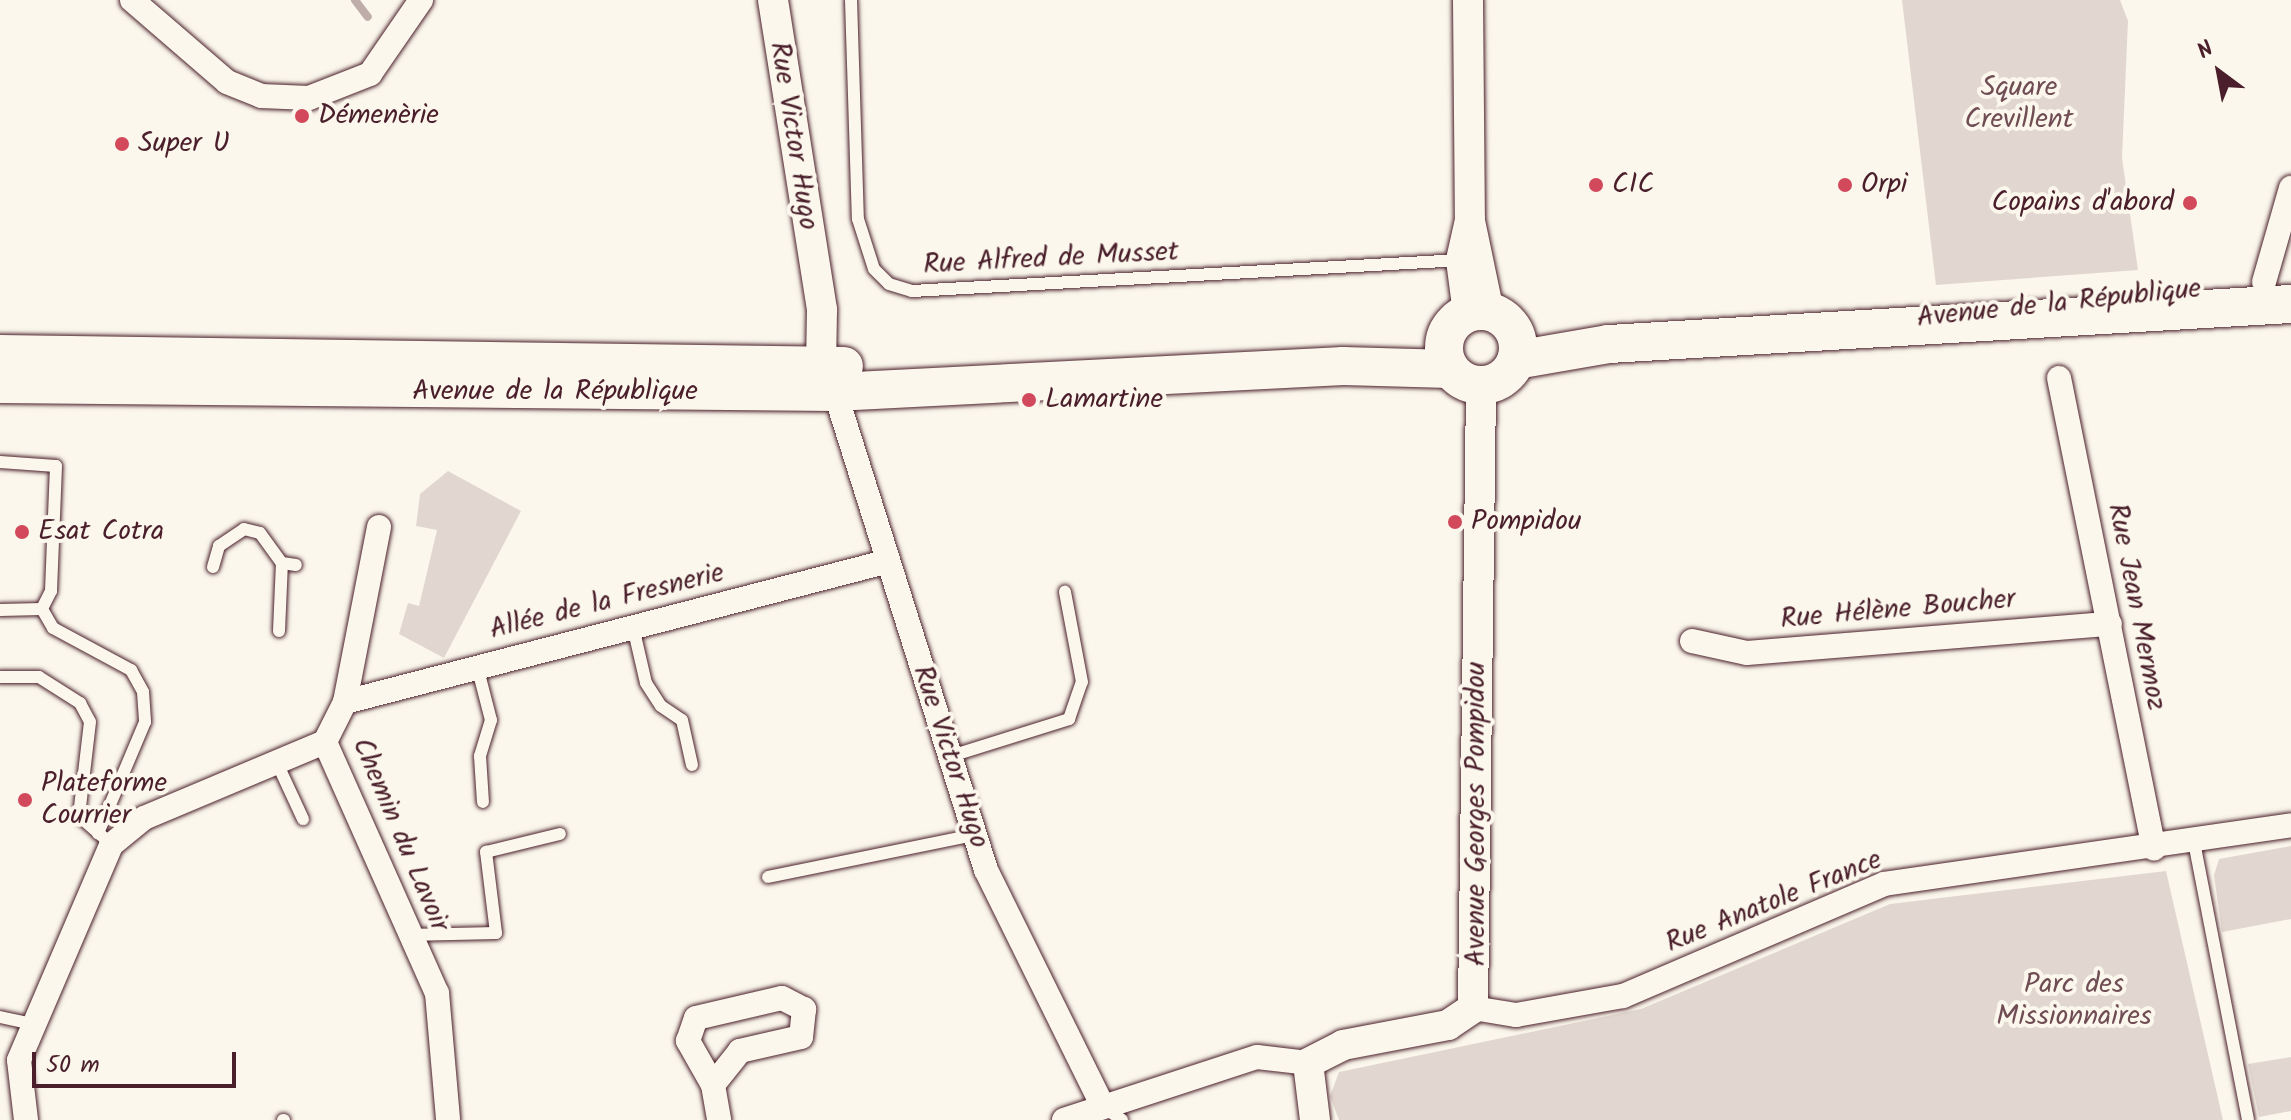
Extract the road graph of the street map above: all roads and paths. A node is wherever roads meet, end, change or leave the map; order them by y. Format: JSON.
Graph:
{"nodes":[{"id":1,"x":132,"y":0,"type":"edge"},
{"id":2,"x":773,"y":0,"type":"edge"},
{"id":3,"x":851,"y":0,"type":"edge"},
{"id":4,"x":1468,"y":0,"type":"edge"},
{"id":5,"x":414,"y":2,"type":"edge"},
{"id":6,"x":2291,"y":188,"type":"edge"},
{"id":7,"x":1470,"y":220,"type":"junction"},
{"id":8,"x":1461,"y":260,"type":"junction"},
{"id":9,"x":2282,"y":289,"type":"edge"},
{"id":10,"x":1497,"y":329,"type":"junction"},
{"id":11,"x":0,"y":354,"type":"edge"},
{"id":12,"x":1458,"y":365,"type":"junction"},
{"id":13,"x":2059,"y":378,"type":"dead end"},
{"id":14,"x":828,"y":379,"type":"junction"},
{"id":15,"x":0,"y":384,"type":"edge"},
{"id":16,"x":0,"y":462,"type":"edge"},
{"id":17,"x":379,"y":527,"type":"dead end"},
{"id":18,"x":885,"y":562,"type":"junction"},
{"id":19,"x":282,"y":563,"type":"junction"},
{"id":20,"x":296,"y":565,"type":"dead end"},
{"id":21,"x":213,"y":567,"type":"dead end"},
{"id":22,"x":1065,"y":592,"type":"dead end"},
{"id":23,"x":42,"y":609,"type":"junction"},
{"id":24,"x":0,"y":610,"type":"edge"},
{"id":25,"x":2110,"y":624,"type":"junction"},
{"id":26,"x":633,"y":627,"type":"junction"},
{"id":27,"x":279,"y":631,"type":"dead end"},
{"id":28,"x":1692,"y":641,"type":"dead end"},
{"id":29,"x":477,"y":666,"type":"junction"},
{"id":30,"x":0,"y":677,"type":"edge"},
{"id":31,"x":345,"y":702,"type":"junction"},
{"id":32,"x":325,"y":742,"type":"junction"},
{"id":33,"x":951,"y":756,"type":"junction"},
{"id":34,"x":277,"y":763,"type":"junction"},
{"id":35,"x":692,"y":765,"type":"dead end"},
{"id":36,"x":483,"y":802,"type":"dead end"},
{"id":37,"x":303,"y":819,"type":"dead end"},
{"id":38,"x":2291,"y":825,"type":"edge"},
{"id":39,"x":560,"y":834,"type":"dead end"},
{"id":40,"x":975,"y":835,"type":"junction"},
{"id":41,"x":105,"y":839,"type":"junction"},
{"id":42,"x":2194,"y":842,"type":"junction"},
{"id":43,"x":2154,"y":848,"type":"junction"},
{"id":44,"x":768,"y":877,"type":"dead end"},
{"id":45,"x":408,"y":935,"type":"junction"},
{"id":46,"x":1473,"y":1008,"type":"junction"},
{"id":47,"x":0,"y":1017,"type":"edge"},
{"id":48,"x":34,"y":1024,"type":"junction"},
{"id":49,"x":1308,"y":1063,"type":"junction"},
{"id":50,"x":713,"y":1085,"type":"junction"},
{"id":51,"x":1112,"y":1114,"type":"edge"},
{"id":52,"x":26,"y":1120,"type":"edge"},
{"id":53,"x":448,"y":1120,"type":"edge"},
{"id":54,"x":719,"y":1120,"type":"edge"},
{"id":55,"x":1064,"y":1120,"type":"edge"},
{"id":56,"x":1315,"y":1120,"type":"edge"},
{"id":57,"x":2248,"y":1120,"type":"edge"}],
"edges":[{"from":1,"to":5,"type":"street"},
{"from":2,"to":14,"type":"street","name":"Rue Victor Hugo"},
{"from":3,"to":8,"type":"lane","name":"Rue Alfred de Musset"},
{"from":4,"to":7,"type":"street"},
{"from":6,"to":9,"type":"street"},
{"from":7,"to":8,"type":"street"},
{"from":7,"to":10,"type":"street"},
{"from":8,"to":10,"type":"street"},
{"from":9,"to":10,"type":"main road","name":"Avenue de la République"},
{"from":10,"to":12,"type":"main road"},
{"from":10,"to":12,"type":"main road"},
{"from":11,"to":14,"type":"main road","name":"Avenue de la République"},
{"from":12,"to":14,"type":"main road","name":"Avenue de la République"},
{"from":12,"to":46,"type":"street","name":"Avenue Georges Pompidou"},
{"from":13,"to":25,"type":"street","name":"Rue Jean Mermoz"},
{"from":14,"to":15,"type":"main road","name":"Avenue de la République"},
{"from":14,"to":18,"type":"street","name":"Rue Victor Hugo"},
{"from":16,"to":23,"type":"lane"},
{"from":17,"to":31,"type":"street","name":"Chemin du Lavoir"},
{"from":18,"to":26,"type":"street","name":"Allée de la Fresnerie"},
{"from":18,"to":33,"type":"street","name":"Rue Victor Hugo"},
{"from":19,"to":20,"type":"lane"},
{"from":19,"to":21,"type":"lane"},
{"from":19,"to":27,"type":"lane"},
{"from":22,"to":33,"type":"lane"},
{"from":23,"to":24,"type":"lane"},
{"from":23,"to":41,"type":"lane"},
{"from":25,"to":28,"type":"street","name":"Rue Hélène Boucher"},
{"from":25,"to":43,"type":"street","name":"Rue Jean Mermoz"},
{"from":26,"to":29,"type":"street","name":"Allée de la Fresnerie"},
{"from":26,"to":35,"type":"lane"},
{"from":29,"to":31,"type":"street","name":"Allée de la Fresnerie"},
{"from":29,"to":36,"type":"lane"},
{"from":30,"to":41,"type":"lane"},
{"from":31,"to":32,"type":"street","name":"Chemin du Lavoir"},
{"from":32,"to":34,"type":"street"},
{"from":32,"to":45,"type":"street","name":"Chemin du Lavoir"},
{"from":33,"to":40,"type":"street","name":"Rue Victor Hugo"},
{"from":34,"to":37,"type":"lane"},
{"from":34,"to":41,"type":"street"},
{"from":38,"to":42,"type":"street","name":"Rue Anatole France"},
{"from":39,"to":45,"type":"lane"},
{"from":40,"to":44,"type":"lane"},
{"from":40,"to":51,"type":"street","name":"Rue Victor Hugo"},
{"from":41,"to":48,"type":"street"},
{"from":42,"to":43,"type":"street","name":"Rue Anatole France"},
{"from":42,"to":57,"type":"lane"},
{"from":43,"to":46,"type":"street","name":"Rue Anatole France"},
{"from":45,"to":53,"type":"street","name":"Chemin du Lavoir"},
{"from":46,"to":49,"type":"street","name":"Avenue Georges Pompidou"},
{"from":47,"to":48,"type":"lane"},
{"from":48,"to":52,"type":"street"},
{"from":49,"to":51,"type":"street"},
{"from":49,"to":56,"type":"street"},
{"from":50,"to":50,"type":"street"},
{"from":50,"to":54,"type":"street"},
{"from":51,"to":55,"type":"street"}]}
